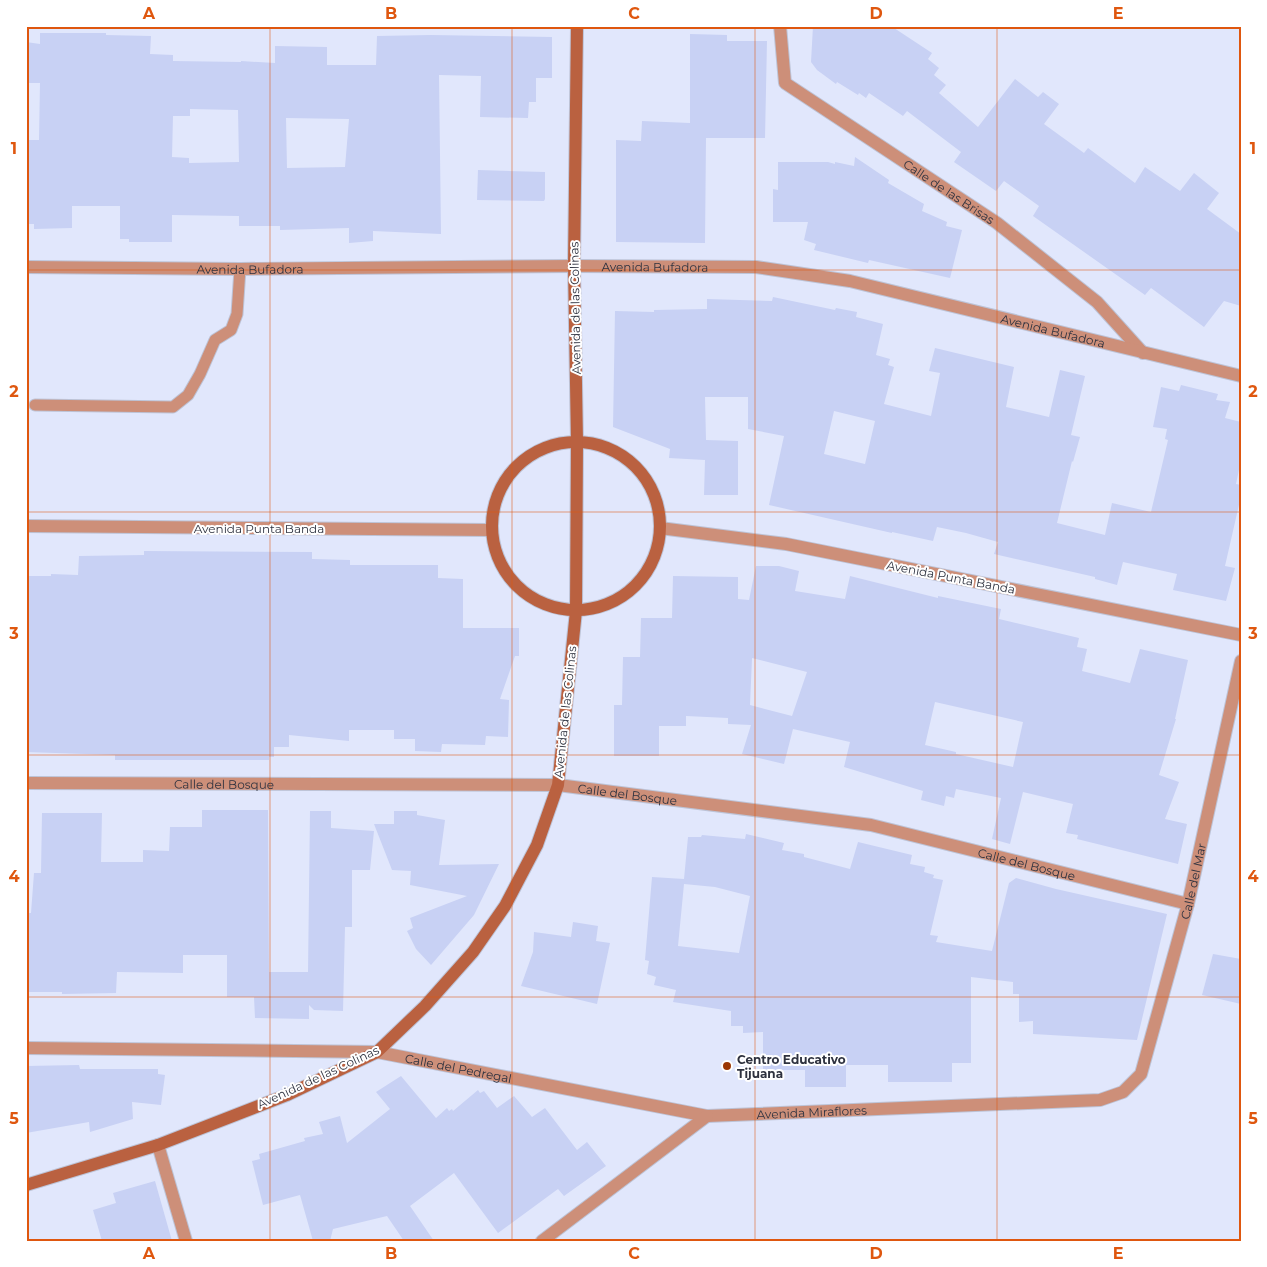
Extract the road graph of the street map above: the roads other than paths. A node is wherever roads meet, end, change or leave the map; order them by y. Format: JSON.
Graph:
{"nodes":[{"id":1,"x":577,"y":26,"type":"edge"},
{"id":2,"x":780,"y":26,"type":"edge"},
{"id":3,"x":574,"y":266,"type":"junction"},
{"id":4,"x":26,"y":267,"type":"edge"},
{"id":5,"x":240,"y":269,"type":"junction"},
{"id":6,"x":1143,"y":353,"type":"junction"},
{"id":7,"x":1241,"y":376,"type":"edge"},
{"id":8,"x":35,"y":405,"type":"dead end"},
{"id":9,"x":576,"y":442,"type":"junction"},
{"id":10,"x":26,"y":526,"type":"edge"},
{"id":11,"x":660,"y":528,"type":"junction"},
{"id":12,"x":491,"y":530,"type":"junction"},
{"id":13,"x":576,"y":611,"type":"junction"},
{"id":14,"x":1241,"y":635,"type":"edge"},
{"id":15,"x":1241,"y":661,"type":"edge"},
{"id":16,"x":26,"y":784,"type":"edge"},
{"id":17,"x":558,"y":785,"type":"junction"},
{"id":18,"x":1188,"y":904,"type":"junction"},
{"id":19,"x":26,"y":1048,"type":"edge"},
{"id":20,"x":377,"y":1052,"type":"junction"},
{"id":21,"x":1123,"y":1092,"type":"joint"},
{"id":22,"x":707,"y":1116,"type":"junction"},
{"id":23,"x":158,"y":1145,"type":"junction"},
{"id":24,"x":26,"y":1185,"type":"edge"},
{"id":25,"x":186,"y":1241,"type":"edge"},
{"id":26,"x":542,"y":1241,"type":"edge"}],
"edges":[{"from":1,"to":3,"type":"street","name":"Avenida de las Colinas"},
{"from":2,"to":6,"type":"street","name":"Calle de las Brisas"},
{"from":3,"to":5,"type":"street","name":"Avenida Bufadora"},
{"from":3,"to":6,"type":"street","name":"Avenida Bufadora"},
{"from":3,"to":9,"type":"street","name":"Avenida de las Colinas"},
{"from":4,"to":5,"type":"street","name":"Avenida Bufadora"},
{"from":5,"to":8,"type":"lane"},
{"from":6,"to":7,"type":"street","name":"Avenida Bufadora"},
{"from":9,"to":11,"type":"street"},
{"from":9,"to":12,"type":"street"},
{"from":9,"to":13,"type":"street","name":"Avenida de las Colinas"},
{"from":10,"to":12,"type":"street","name":"Avenida Punta Banda"},
{"from":11,"to":13,"type":"street"},
{"from":11,"to":14,"type":"street","name":"Avenida Punta Banda"},
{"from":12,"to":13,"type":"street"},
{"from":13,"to":17,"type":"street","name":"Avenida de las Colinas"},
{"from":15,"to":18,"type":"street","name":"Calle del Mar"},
{"from":16,"to":17,"type":"street","name":"Calle del Bosque"},
{"from":17,"to":18,"type":"street","name":"Calle del Bosque"},
{"from":17,"to":20,"type":"street","name":"Avenida de las Colinas"},
{"from":18,"to":21,"type":"street","name":"Calle del Mar"},
{"from":19,"to":20,"type":"street","name":"Calle del Pedregal"},
{"from":20,"to":22,"type":"street","name":"Calle del Pedregal"},
{"from":20,"to":23,"type":"street","name":"Avenida de las Colinas"},
{"from":21,"to":22,"type":"street","name":"Avenida Miraflores"},
{"from":22,"to":26,"type":"street"},
{"from":23,"to":24,"type":"street","name":"Avenida de las Colinas"},
{"from":23,"to":25,"type":"street"}]}
